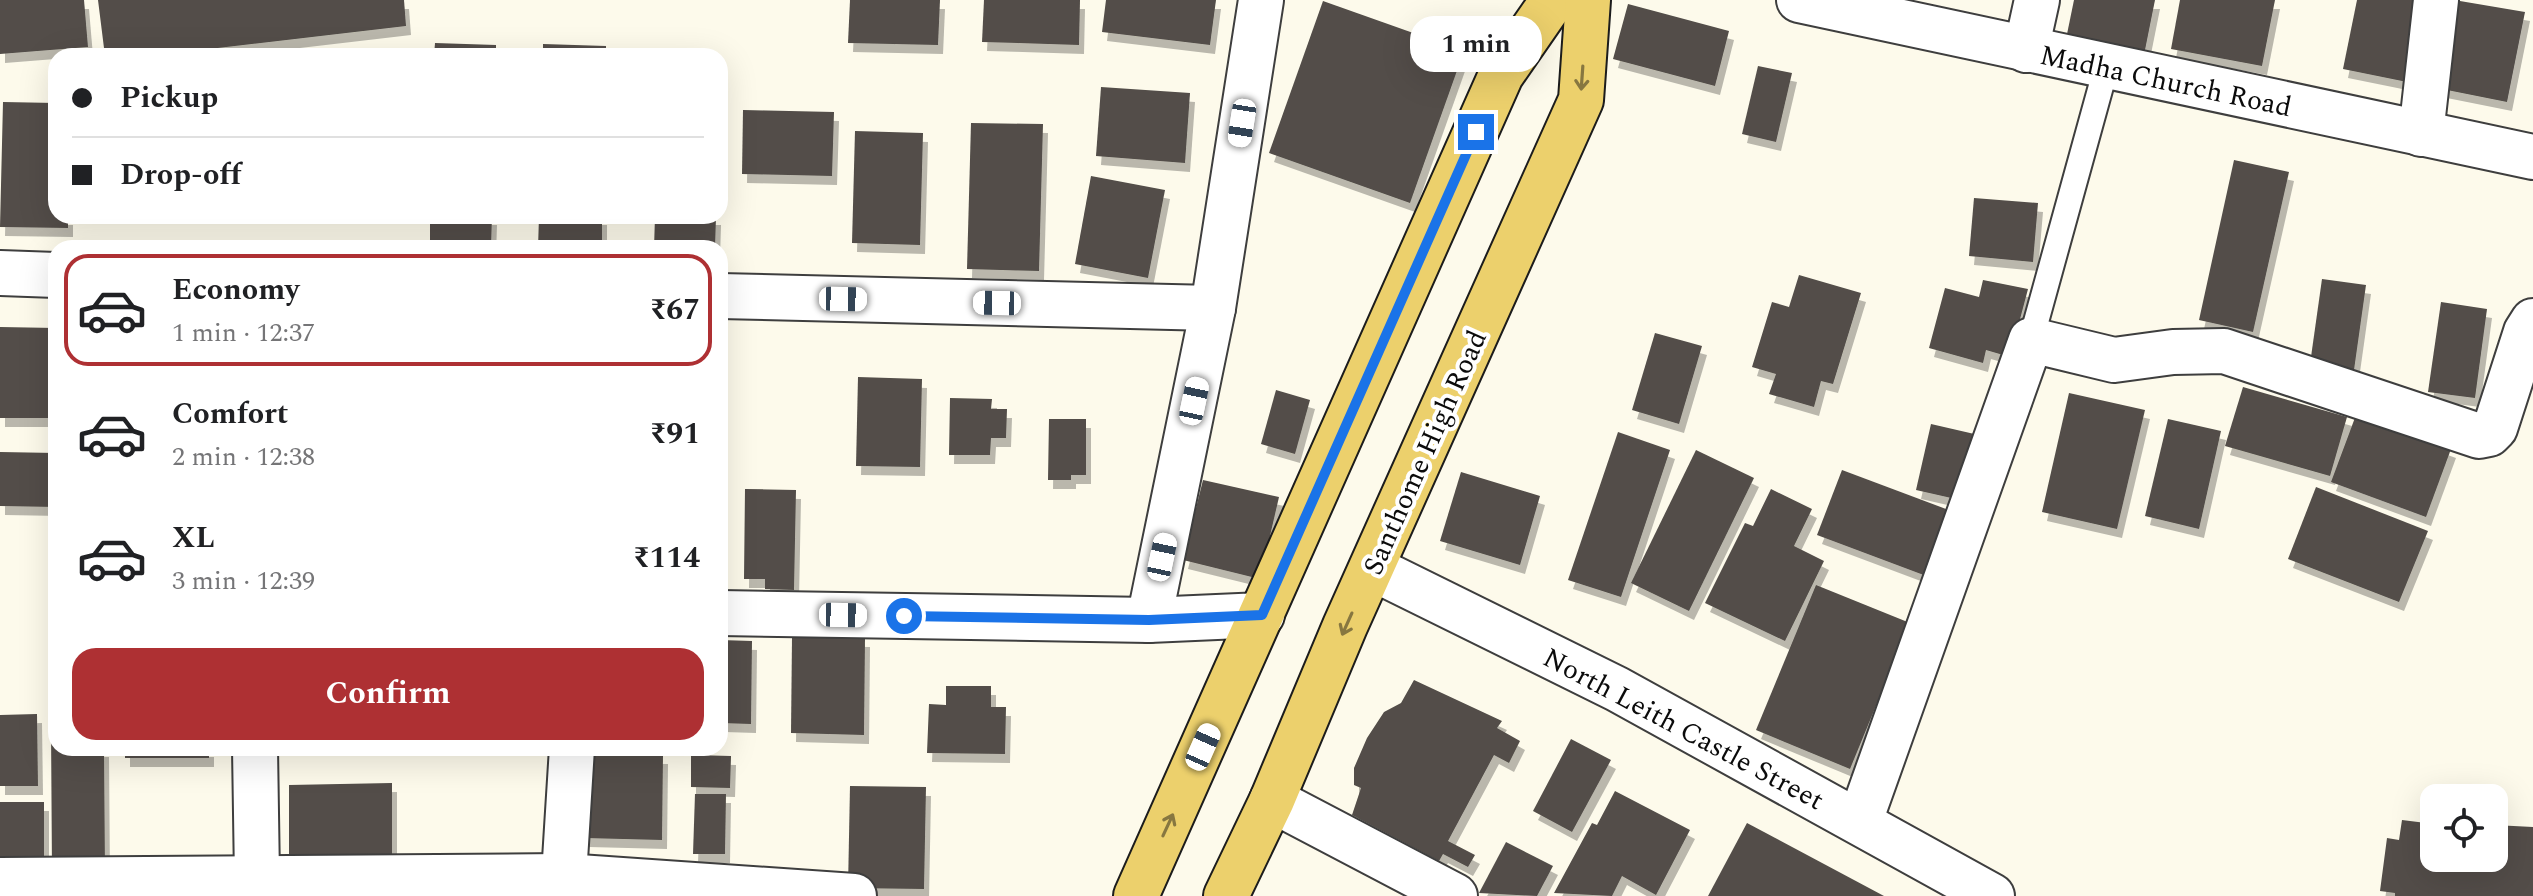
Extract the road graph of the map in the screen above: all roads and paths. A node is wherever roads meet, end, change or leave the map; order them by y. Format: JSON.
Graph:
{"nodes":[{"id":1,"x":1261,"y":0,"type":"edge"},
{"id":2,"x":1553,"y":0,"type":"edge"},
{"id":3,"x":1588,"y":0,"type":"edge"},
{"id":4,"x":1799,"y":0,"type":"edge"},
{"id":5,"x":2037,"y":0,"type":"edge"},
{"id":6,"x":2436,"y":0,"type":"edge"},
{"id":7,"x":2026,"y":50,"type":"junction"},
{"id":8,"x":2106,"y":68,"type":"junction"},
{"id":9,"x":2421,"y":134,"type":"junction"},
{"id":10,"x":2533,"y":157,"type":"edge"},
{"id":11,"x":0,"y":273,"type":"edge"},
{"id":12,"x":48,"y":275,"type":"edge"},
{"id":13,"x":728,"y":296,"type":"edge"},
{"id":14,"x":1213,"y":308,"type":"junction"},
{"id":15,"x":2533,"y":321,"type":"edge"},
{"id":16,"x":2031,"y":340,"type":"junction"},
{"id":17,"x":1372,"y":568,"type":"junction"},
{"id":18,"x":728,"y":613,"type":"edge"},
{"id":19,"x":1262,"y":615,"type":"junction"},
{"id":20,"x":1149,"y":620,"type":"junction"},
{"id":21,"x":255,"y":756,"type":"edge"},
{"id":22,"x":572,"y":756,"type":"edge"},
{"id":23,"x":1272,"y":800,"type":"junction"},
{"id":24,"x":1860,"y":821,"type":"junction"},
{"id":25,"x":564,"y":876,"type":"junction"},
{"id":26,"x":257,"y":878,"type":"junction"},
{"id":27,"x":0,"y":880,"type":"edge"},
{"id":28,"x":509,"y":886,"type":"edge"},
{"id":29,"x":854,"y":896,"type":"edge"},
{"id":30,"x":1136,"y":896,"type":"edge"},
{"id":31,"x":1226,"y":896,"type":"edge"},
{"id":32,"x":1455,"y":896,"type":"edge"},
{"id":33,"x":1992,"y":896,"type":"edge"}],
"edges":[{"from":1,"to":14,"type":"street"},
{"from":2,"to":19,"type":"main road"},
{"from":3,"to":17,"type":"main road","name":"Santhome High Road","one_way":true},
{"from":4,"to":7,"type":"street","name":"Madha Church Road"},
{"from":5,"to":7,"type":"street"},
{"from":6,"to":9,"type":"street"},
{"from":7,"to":8,"type":"street","name":"Madha Church Road"},
{"from":8,"to":9,"type":"street","name":"Madha Church Road"},
{"from":8,"to":16,"type":"lane"},
{"from":9,"to":10,"type":"street","name":"Madha Church Road"},
{"from":11,"to":12,"type":"street"},
{"from":13,"to":14,"type":"street"},
{"from":14,"to":20,"type":"street"},
{"from":15,"to":16,"type":"street"},
{"from":16,"to":24,"type":"street"},
{"from":17,"to":23,"type":"main road","name":"Santhome High Road","one_way":true},
{"from":17,"to":24,"type":"street","name":"North Leith Castle Street"},
{"from":18,"to":20,"type":"street"},
{"from":19,"to":20,"type":"street"},
{"from":30,"to":19,"type":"main road","one_way":true},
{"from":21,"to":26,"type":"street"},
{"from":22,"to":25,"type":"street"},
{"from":23,"to":31,"type":"main road","name":"Santhome High Road"},
{"from":23,"to":32,"type":"street"},
{"from":24,"to":33,"type":"street","name":"North Leith Castle Street"},
{"from":25,"to":28,"type":"street"},
{"from":25,"to":29,"type":"street"},
{"from":26,"to":27,"type":"street"},
{"from":26,"to":28,"type":"street"}]}
